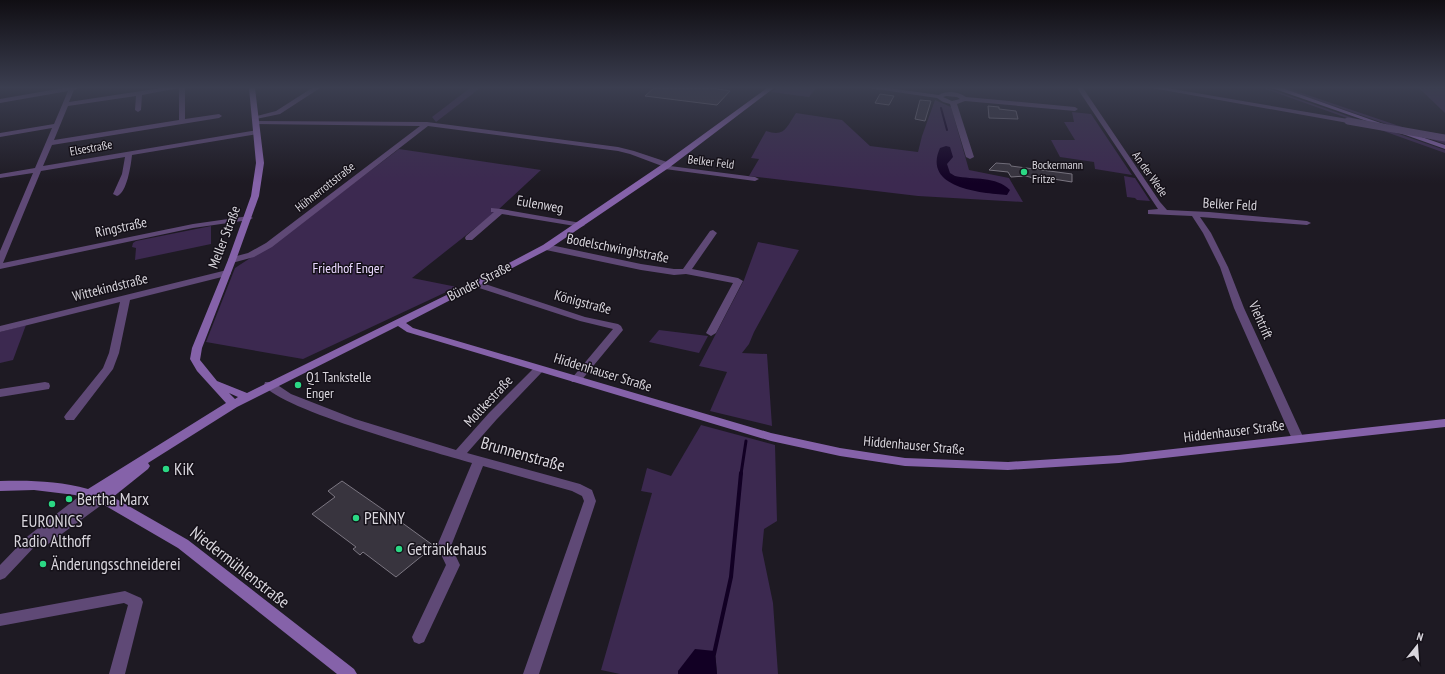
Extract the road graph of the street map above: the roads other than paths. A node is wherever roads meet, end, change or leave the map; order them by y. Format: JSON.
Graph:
{"nodes":[{"id":1,"x":59,"y":119,"type":"edge"},
{"id":2,"x":198,"y":119,"type":"edge"},
{"id":3,"x":255,"y":119,"type":"edge"},
{"id":4,"x":266,"y":119,"type":"edge"},
{"id":5,"x":729,"y":119,"type":"edge"},
{"id":6,"x":958,"y":119,"type":"edge"},
{"id":7,"x":1101,"y":119,"type":"edge"},
{"id":8,"x":1339,"y":119,"type":"edge"},
{"id":9,"x":1366,"y":119,"type":"edge"},
{"id":10,"x":182,"y":122,"type":"joint"},
{"id":11,"x":427,"y":124,"type":"junction"},
{"id":12,"x":57,"y":125,"type":"junction"},
{"id":13,"x":256,"y":125,"type":"junction"},
{"id":14,"x":0,"y":135,"type":"edge"},
{"id":15,"x":1445,"y":138,"type":"edge"},
{"id":16,"x":50,"y":143,"type":"junction"},
{"id":17,"x":1445,"y":147,"type":"edge"},
{"id":18,"x":129,"y":154,"type":"junction"},
{"id":19,"x":970,"y":157,"type":"dead end"},
{"id":20,"x":666,"y":166,"type":"junction"},
{"id":21,"x":38,"y":170,"type":"junction"},
{"id":22,"x":0,"y":176,"type":"edge"},
{"id":23,"x":755,"y":179,"type":"dead end"},
{"id":24,"x":117,"y":194,"type":"dead end"},
{"id":25,"x":1164,"y":211,"type":"junction"},
{"id":26,"x":1151,"y":212,"type":"dead end"},
{"id":27,"x":1195,"y":215,"type":"junction"},
{"id":28,"x":248,"y":218,"type":"junction"},
{"id":29,"x":1307,"y":223,"type":"dead end"},
{"id":30,"x":581,"y":225,"type":"junction"},
{"id":31,"x":713,"y":233,"type":"dead end"},
{"id":32,"x":469,"y":238,"type":"dead end"},
{"id":33,"x":546,"y":247,"type":"junction"},
{"id":34,"x":0,"y":260,"type":"edge"},
{"id":35,"x":232,"y":260,"type":"junction"},
{"id":36,"x":0,"y":266,"type":"edge"},
{"id":37,"x":686,"y":271,"type":"junction"},
{"id":38,"x":227,"y":273,"type":"junction"},
{"id":39,"x":476,"y":284,"type":"junction"},
{"id":40,"x":126,"y":298,"type":"junction"},
{"id":41,"x":398,"y":322,"type":"junction"},
{"id":42,"x":0,"y":329,"type":"edge"},
{"id":43,"x":711,"y":333,"type":"dead end"},
{"id":44,"x":540,"y":369,"type":"junction"},
{"id":45,"x":576,"y":380,"type":"junction"},
{"id":46,"x":216,"y":384,"type":"junction"},
{"id":47,"x":269,"y":385,"type":"junction"},
{"id":48,"x":45,"y":386,"type":"dead end"},
{"id":49,"x":0,"y":393,"type":"edge"},
{"id":50,"x":246,"y":397,"type":"junction"},
{"id":51,"x":233,"y":404,"type":"junction"},
{"id":52,"x":70,"y":417,"type":"dead end"},
{"id":53,"x":1445,"y":422,"type":"edge"},
{"id":54,"x":1298,"y":439,"type":"junction"},
{"id":55,"x":459,"y":454,"type":"junction"},
{"id":56,"x":479,"y":460,"type":"junction"},
{"id":57,"x":0,"y":486,"type":"edge"},
{"id":58,"x":97,"y":496,"type":"junction"},
{"id":59,"x":0,"y":574,"type":"edge"},
{"id":60,"x":0,"y":620,"type":"edge"},
{"id":61,"x":419,"y":637,"type":"dead end"},
{"id":62,"x":344,"y":673,"type":"edge"},
{"id":63,"x":117,"y":674,"type":"edge"},
{"id":64,"x":531,"y":674,"type":"edge"}],
"edges":[{"from":1,"to":12,"type":"street"},
{"from":2,"to":10,"type":"street"},
{"from":3,"to":13,"type":"street","name":"Meller Straße"},
{"from":4,"to":13,"type":"street"},
{"from":5,"to":20,"type":"street","name":"Bünder Straße"},
{"from":6,"to":19,"type":"street"},
{"from":7,"to":25,"type":"street","name":"An der Wede"},
{"from":8,"to":15,"type":"street","bridge":true},
{"from":9,"to":17,"type":"street"},
{"from":10,"to":16,"type":"street"},
{"from":11,"to":13,"type":"street","name":"Belker Feld"},
{"from":11,"to":20,"type":"street","name":"Belker Feld"},
{"from":11,"to":35,"type":"street","name":"Hühnerrottstraße"},
{"from":12,"to":14,"type":"street"},
{"from":12,"to":16,"type":"street"},
{"from":13,"to":18,"type":"street","name":"Elsestraße"},
{"from":13,"to":28,"type":"street","name":"Meller Straße"},
{"from":16,"to":21,"type":"street"},
{"from":18,"to":21,"type":"street","name":"Elsestraße"},
{"from":18,"to":24,"type":"street"},
{"from":20,"to":23,"type":"street","name":"Belker Feld"},
{"from":20,"to":30,"type":"street","name":"Bünder Straße"},
{"from":21,"to":22,"type":"street","name":"Elsestraße"},
{"from":21,"to":34,"type":"street"},
{"from":25,"to":26,"type":"street","name":"Belker Feld"},
{"from":25,"to":27,"type":"street","name":"Belker Feld"},
{"from":27,"to":29,"type":"street","name":"Belker Feld"},
{"from":27,"to":54,"type":"street","name":"Viehtrift"},
{"from":28,"to":35,"type":"street","name":"Meller Straße"},
{"from":28,"to":36,"type":"street","name":"Ringstraße"},
{"from":30,"to":32,"type":"street","name":"Eulenweg"},
{"from":30,"to":33,"type":"street","name":"Bünder Straße"},
{"from":31,"to":37,"type":"street","name":"Bodelschwinghstraße"},
{"from":33,"to":37,"type":"street","name":"Bodelschwinghstraße"},
{"from":33,"to":39,"type":"street","name":"Bünder Straße"},
{"from":35,"to":38,"type":"street","name":"Meller Straße"},
{"from":37,"to":43,"type":"street"},
{"from":38,"to":40,"type":"street","name":"Wittekindstraße"},
{"from":38,"to":46,"type":"street","name":"Meller Straße"},
{"from":39,"to":41,"type":"street","name":"Bünder Straße"},
{"from":39,"to":45,"type":"street","name":"Königstraße"},
{"from":40,"to":42,"type":"street","name":"Wittekindstraße"},
{"from":40,"to":52,"type":"street"},
{"from":41,"to":44,"type":"street","name":"Hiddenhauser Straße"},
{"from":41,"to":47,"type":"street","name":"Bünder Straße"},
{"from":44,"to":45,"type":"street","name":"Hiddenhauser Straße"},
{"from":44,"to":55,"type":"street","name":"Moltkestraße"},
{"from":45,"to":54,"type":"street","name":"Hiddenhauser Straße"},
{"from":46,"to":50,"type":"street","name":"Meller Straße"},
{"from":46,"to":51,"type":"street","name":"Meller Straße"},
{"from":47,"to":50,"type":"street","name":"Bünder Straße"},
{"from":47,"to":55,"type":"street","name":"Brunnenstraße"},
{"from":48,"to":49,"type":"street"},
{"from":50,"to":51,"type":"street","name":"Bünder Straße"},
{"from":51,"to":58,"type":"street","name":"Bünder Straße"},
{"from":53,"to":54,"type":"street","name":"Hiddenhauser Straße"},
{"from":55,"to":56,"type":"street","name":"Brunnenstraße"},
{"from":56,"to":61,"type":"street"},
{"from":56,"to":64,"type":"street","name":"Brunnenstraße"},
{"from":57,"to":58,"type":"street","name":"Niedermühlenstraße"},
{"from":58,"to":59,"type":"street","name":"Bünder Straße"},
{"from":58,"to":62,"type":"street","name":"Niedermühlenstraße"},
{"from":60,"to":63,"type":"street"}]}
